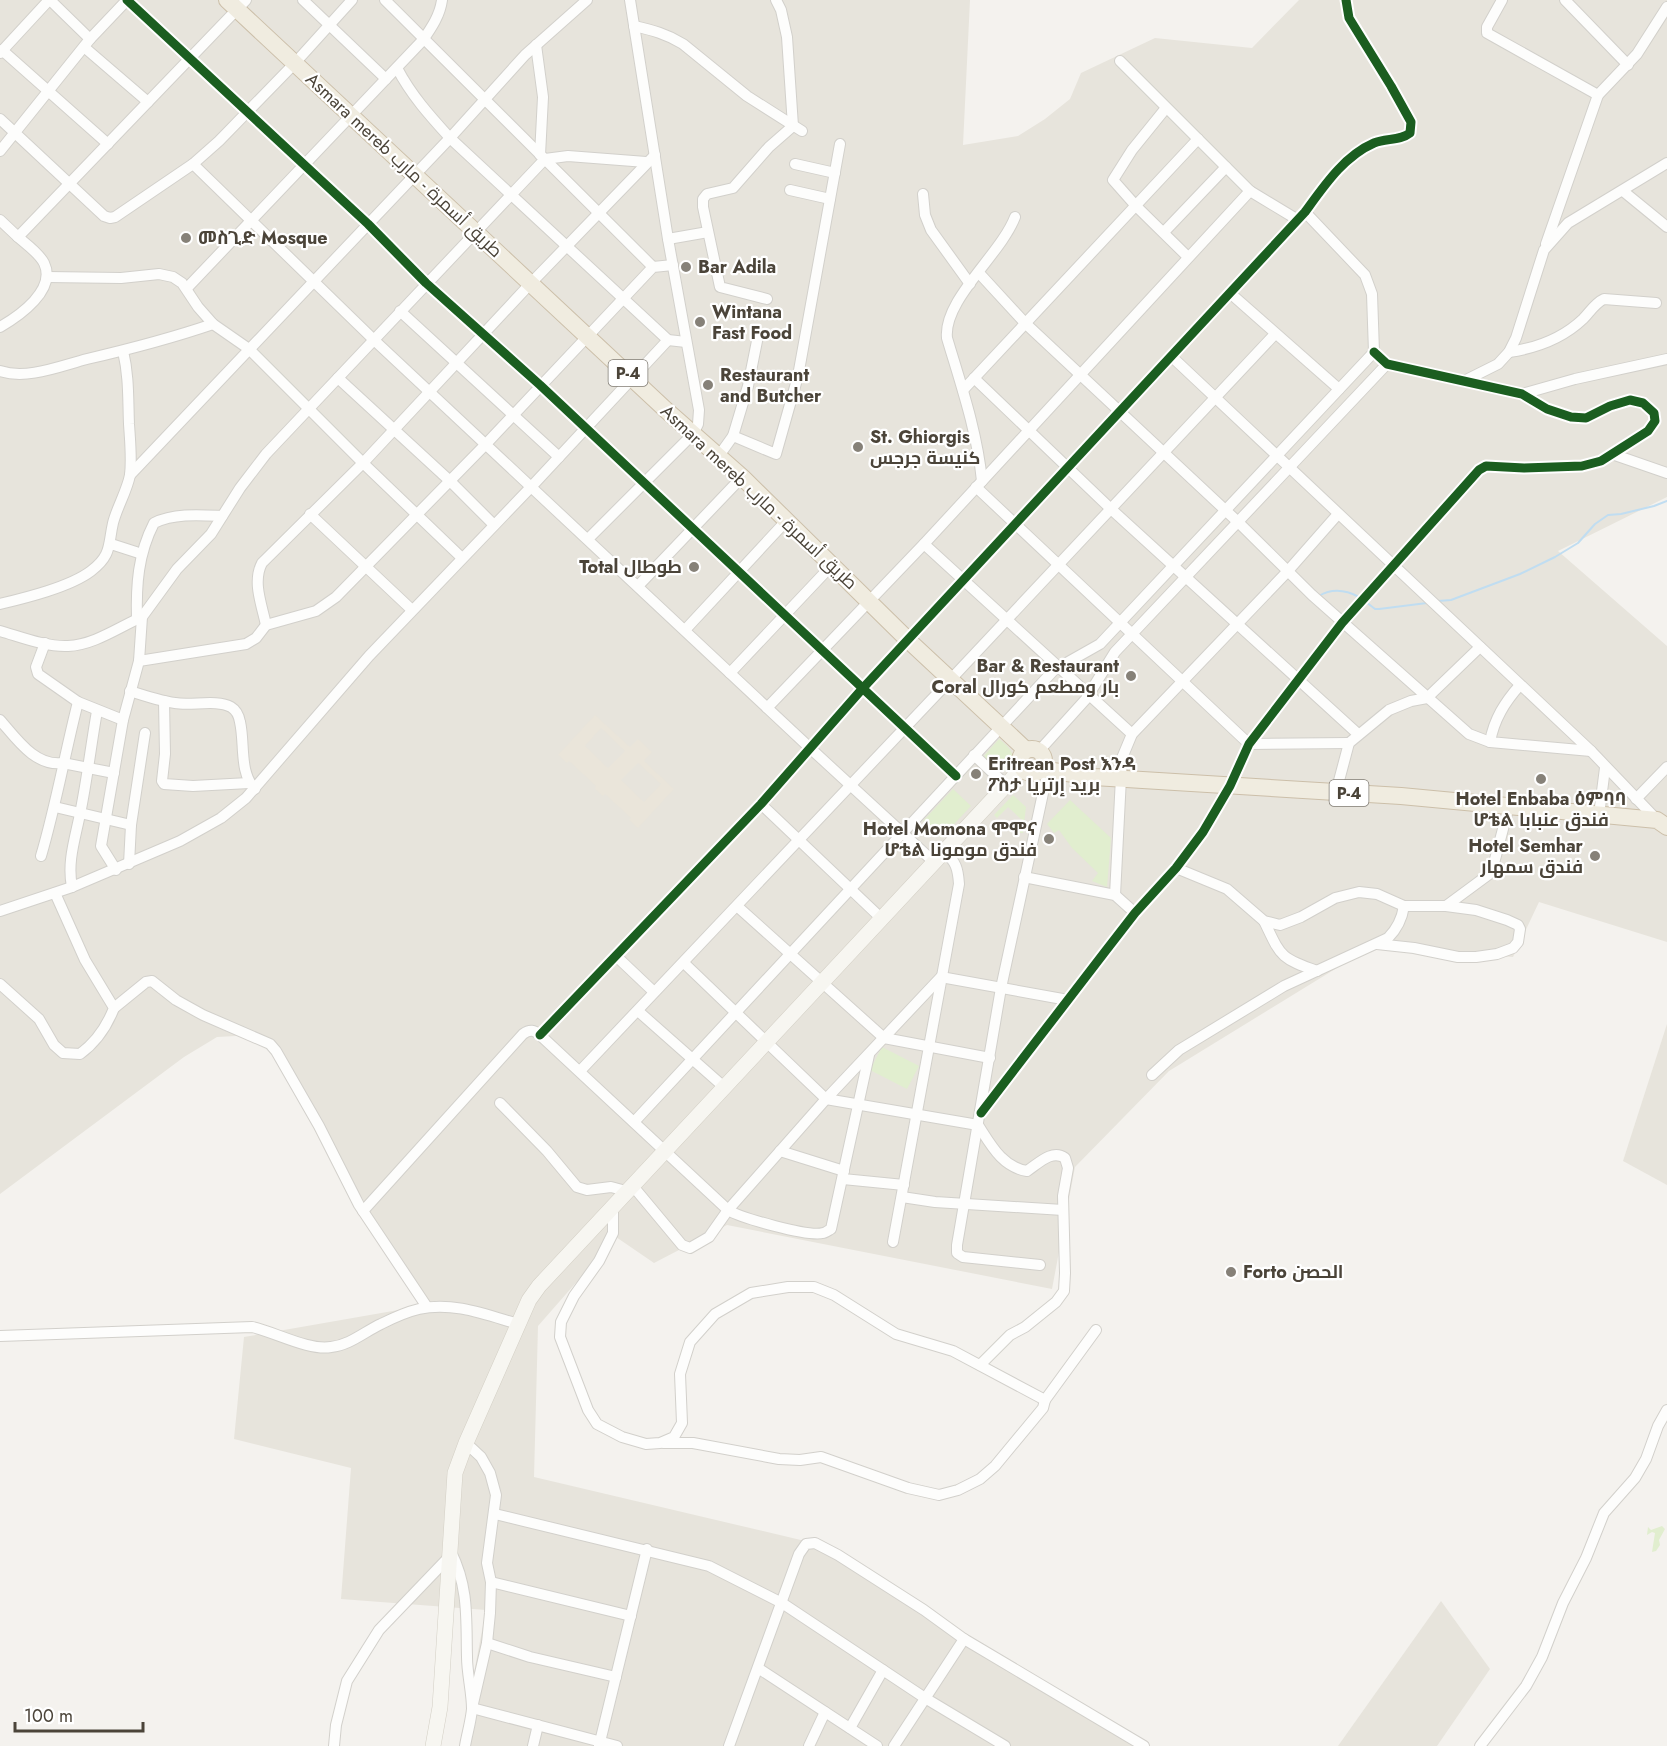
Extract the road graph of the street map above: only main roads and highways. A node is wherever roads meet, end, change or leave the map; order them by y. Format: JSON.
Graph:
{"nodes":[{"id":1,"x":237,"y":3,"type":"edge"},
{"id":2,"x":1033,"y":751,"type":"junction"},
{"id":3,"x":1022,"y":768,"type":"junction"},
{"id":4,"x":1044,"y":770,"type":"junction"},
{"id":5,"x":1662,"y":824,"type":"edge"},
{"id":6,"x":433,"y":1746,"type":"edge"}],
"edges":[{"from":1,"to":2,"type":"highway","name":"Asmara mereb طريق أسمرة - مارب","number":"P-4"},
{"from":2,"to":3,"type":"highway"},
{"from":2,"to":4,"type":"highway"},
{"from":3,"to":4,"type":"highway","number":"P-4"},
{"from":3,"to":6,"type":"main road"},
{"from":4,"to":5,"type":"highway","number":"P-4"}]}
